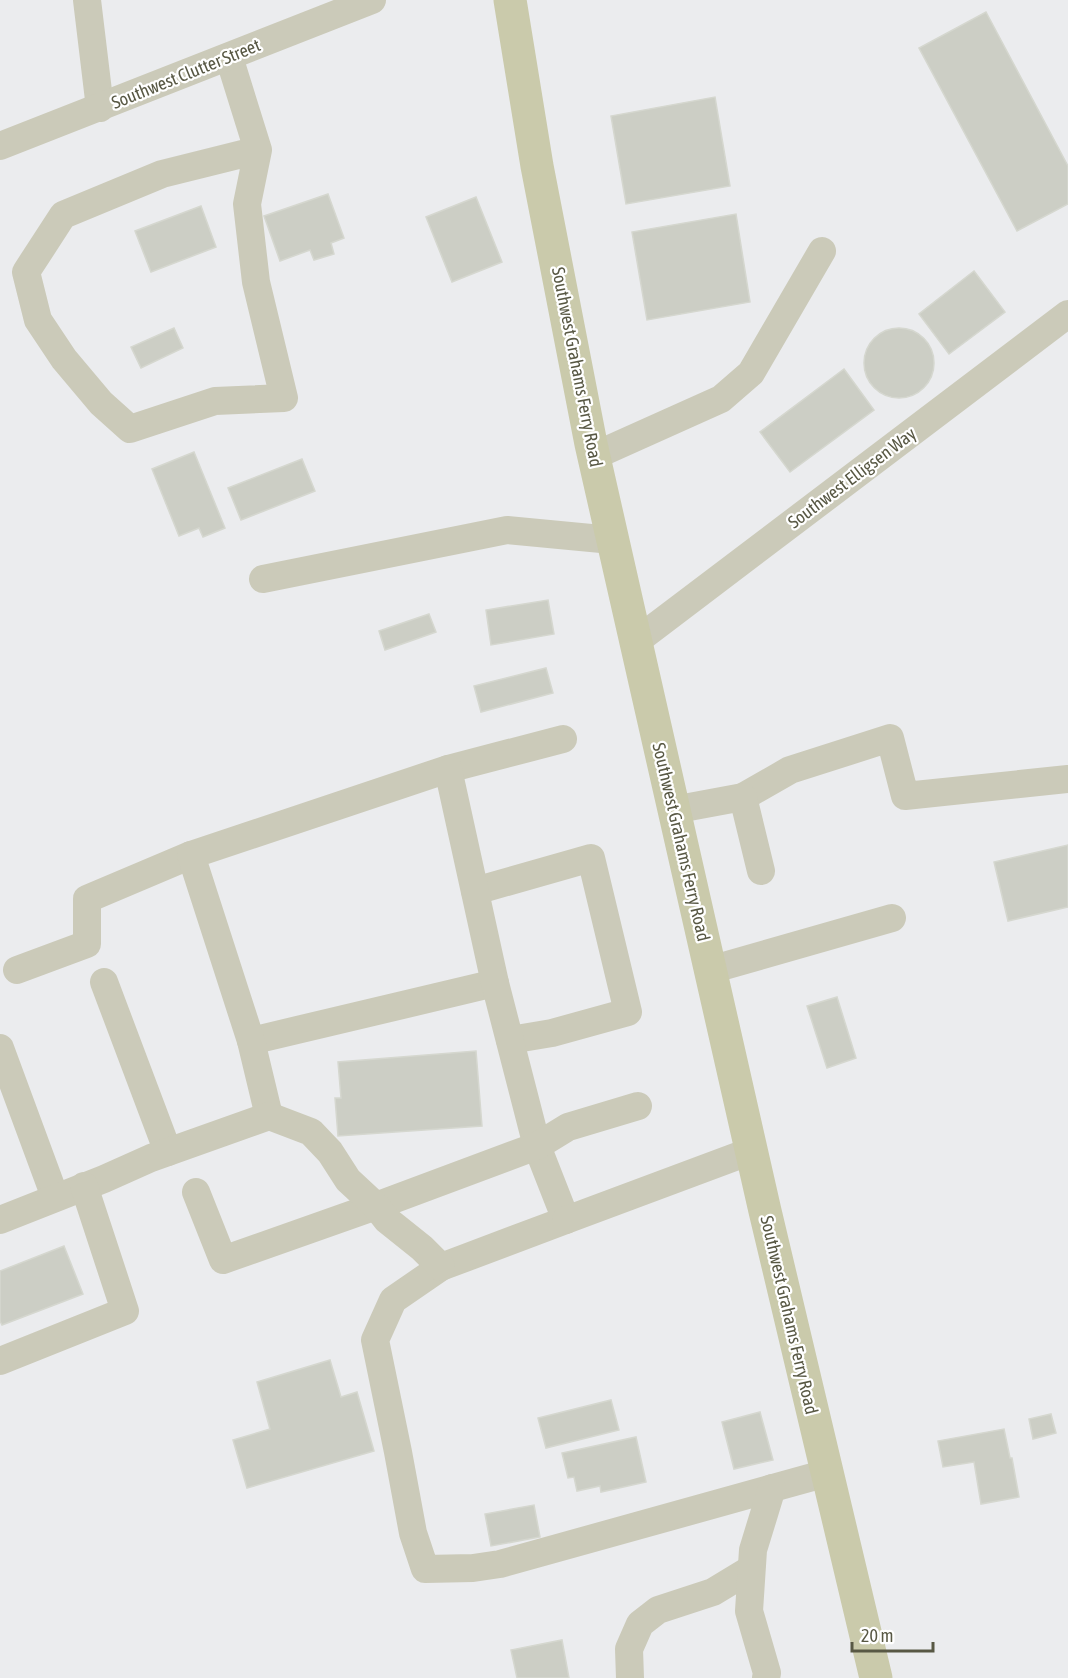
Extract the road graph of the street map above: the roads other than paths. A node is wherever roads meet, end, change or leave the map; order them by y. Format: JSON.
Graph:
{"nodes":[{"id":1,"x":87,"y":0,"type":"edge"},
{"id":2,"x":372,"y":0,"type":"edge"},
{"id":3,"x":510,"y":0,"type":"edge"},
{"id":4,"x":229,"y":57,"type":"junction"},
{"id":5,"x":100,"y":108,"type":"junction"},
{"id":6,"x":0,"y":146,"type":"edge"},
{"id":7,"x":258,"y":150,"type":"junction"},
{"id":8,"x":822,"y":251,"type":"dead end"},
{"id":9,"x":1068,"y":314,"type":"edge"},
{"id":10,"x":594,"y":456,"type":"junction"},
{"id":11,"x":612,"y":540,"type":"junction"},
{"id":12,"x":263,"y":579,"type":"dead end"},
{"id":13,"x":635,"y":642,"type":"junction"},
{"id":14,"x":563,"y":739,"type":"dead end"},
{"id":15,"x":448,"y":769,"type":"junction"},
{"id":16,"x":1068,"y":780,"type":"edge"},
{"id":17,"x":743,"y":797,"type":"junction"},
{"id":18,"x":673,"y":810,"type":"junction"},
{"id":19,"x":191,"y":855,"type":"junction"},
{"id":20,"x":761,"y":872,"type":"dead end"},
{"id":21,"x":475,"y":891,"type":"junction"},
{"id":22,"x":892,"y":918,"type":"dead end"},
{"id":23,"x":17,"y":970,"type":"dead end"},
{"id":24,"x":710,"y":970,"type":"junction"},
{"id":25,"x":104,"y":982,"type":"dead end"},
{"id":26,"x":495,"y":982,"type":"junction"},
{"id":27,"x":510,"y":1040,"type":"junction"},
{"id":28,"x":251,"y":1041,"type":"junction"},
{"id":29,"x":0,"y":1048,"type":"edge"},
{"id":30,"x":638,"y":1107,"type":"dead end"},
{"id":31,"x":269,"y":1116,"type":"junction"},
{"id":32,"x":537,"y":1146,"type":"junction"},
{"id":33,"x":751,"y":1151,"type":"junction"},
{"id":34,"x":168,"y":1152,"type":"junction"},
{"id":35,"x":84,"y":1186,"type":"junction"},
{"id":36,"x":196,"y":1192,"type":"dead end"},
{"id":37,"x":55,"y":1197,"type":"junction"},
{"id":38,"x":376,"y":1206,"type":"junction"},
{"id":39,"x":0,"y":1220,"type":"edge"},
{"id":40,"x":566,"y":1220,"type":"junction"},
{"id":41,"x":441,"y":1267,"type":"junction"},
{"id":42,"x":0,"y":1361,"type":"edge"},
{"id":43,"x":827,"y":1473,"type":"junction"},
{"id":44,"x":772,"y":1488,"type":"junction"},
{"id":45,"x":751,"y":1569,"type":"junction"},
{"id":46,"x":630,"y":1678,"type":"edge"},
{"id":47,"x":766,"y":1678,"type":"edge"},
{"id":48,"x":876,"y":1678,"type":"edge"}],
"edges":[{"from":1,"to":5,"type":"street"},
{"from":2,"to":4,"type":"street","name":"Southwest Clutter Street"},
{"from":3,"to":10,"type":"main road","name":"Southwest Grahams Ferry Road"},
{"from":4,"to":5,"type":"street","name":"Southwest Clutter Street"},
{"from":4,"to":7,"type":"street"},
{"from":5,"to":6,"type":"street","name":"Southwest Clutter Street"},
{"from":7,"to":7,"type":"street"},
{"from":8,"to":10,"type":"street"},
{"from":9,"to":13,"type":"street","name":"Southwest Elligsen Way"},
{"from":10,"to":11,"type":"main road","name":"Southwest Grahams Ferry Road"},
{"from":11,"to":12,"type":"street"},
{"from":11,"to":13,"type":"main road","name":"Southwest Grahams Ferry Road"},
{"from":13,"to":18,"type":"main road","name":"Southwest Grahams Ferry Road"},
{"from":14,"to":15,"type":"street"},
{"from":15,"to":19,"type":"street"},
{"from":15,"to":21,"type":"street"},
{"from":16,"to":17,"type":"street"},
{"from":17,"to":18,"type":"street"},
{"from":17,"to":20,"type":"street"},
{"from":18,"to":24,"type":"main road","name":"Southwest Grahams Ferry Road"},
{"from":19,"to":23,"type":"street"},
{"from":19,"to":28,"type":"street"},
{"from":21,"to":26,"type":"street"},
{"from":21,"to":27,"type":"street"},
{"from":22,"to":24,"type":"street"},
{"from":24,"to":33,"type":"main road","name":"Southwest Grahams Ferry Road"},
{"from":25,"to":34,"type":"street"},
{"from":26,"to":27,"type":"street"},
{"from":26,"to":28,"type":"street"},
{"from":27,"to":32,"type":"street"},
{"from":28,"to":31,"type":"street"},
{"from":29,"to":37,"type":"street"},
{"from":30,"to":32,"type":"street"},
{"from":31,"to":34,"type":"street"},
{"from":31,"to":38,"type":"street"},
{"from":32,"to":38,"type":"street"},
{"from":32,"to":40,"type":"street"},
{"from":33,"to":40,"type":"street"},
{"from":33,"to":43,"type":"main road","name":"Southwest Grahams Ferry Road"},
{"from":34,"to":35,"type":"street"},
{"from":35,"to":37,"type":"street"},
{"from":35,"to":42,"type":"street"},
{"from":36,"to":38,"type":"street"},
{"from":37,"to":39,"type":"street"},
{"from":38,"to":41,"type":"street"},
{"from":40,"to":41,"type":"street"},
{"from":41,"to":44,"type":"street"},
{"from":43,"to":44,"type":"street"},
{"from":43,"to":48,"type":"main road","name":"Southwest Grahams Ferry Road"},
{"from":44,"to":45,"type":"street"},
{"from":45,"to":46,"type":"street"},
{"from":45,"to":47,"type":"street"}]}
